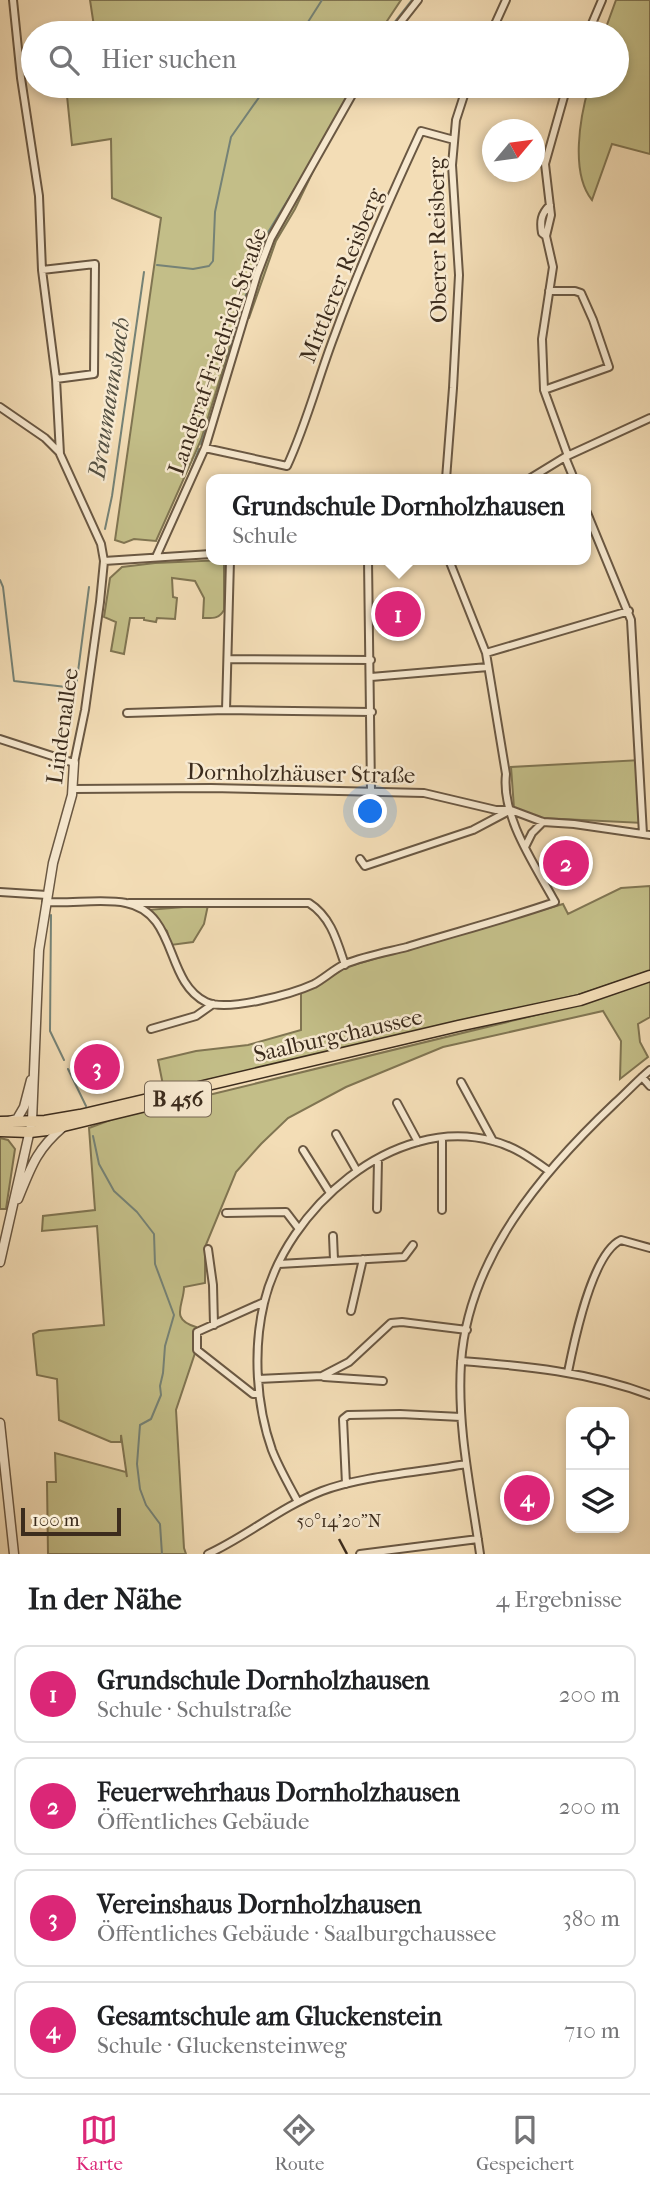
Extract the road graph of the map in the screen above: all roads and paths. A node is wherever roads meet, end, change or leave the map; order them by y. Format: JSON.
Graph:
{"nodes":[{"id":1,"x":13,"y":0,"type":"edge"},
{"id":2,"x":418,"y":0,"type":"edge"},
{"id":3,"x":506,"y":0,"type":"edge"},
{"id":4,"x":602,"y":0,"type":"edge"},
{"id":5,"x":401,"y":21,"type":"edge"},
{"id":6,"x":496,"y":21,"type":"edge"},
{"id":7,"x":593,"y":21,"type":"edge"},
{"id":8,"x":21,"y":78,"type":"edge"},
{"id":9,"x":24,"y":98,"type":"edge"},
{"id":10,"x":350,"y":98,"type":"edge"},
{"id":11,"x":463,"y":98,"type":"edge"},
{"id":12,"x":563,"y":98,"type":"edge"},
{"id":13,"x":454,"y":140,"type":"junction"},
{"id":14,"x":42,"y":270,"type":"junction"},
{"id":15,"x":549,"y":291,"type":"junction"},
{"id":16,"x":56,"y":379,"type":"junction"},
{"id":17,"x":544,"y":390,"type":"junction"},
{"id":18,"x":0,"y":407,"type":"edge"},
{"id":19,"x":650,"y":418,"type":"edge"},
{"id":20,"x":205,"y":448,"type":"junction"},
{"id":21,"x":61,"y":454,"type":"junction"},
{"id":22,"x":566,"y":456,"type":"junction"},
{"id":23,"x":446,"y":474,"type":"edge"},
{"id":24,"x":537,"y":474,"type":"edge"},
{"id":25,"x":572,"y":474,"type":"edge"},
{"id":26,"x":591,"y":522,"type":"edge"},
{"id":27,"x":206,"y":554,"type":"edge"},
{"id":28,"x":156,"y":557,"type":"junction"},
{"id":29,"x":104,"y":561,"type":"junction"},
{"id":30,"x":230,"y":565,"type":"edge"},
{"id":31,"x":368,"y":565,"type":"edge"},
{"id":32,"x":451,"y":565,"type":"edge"},
{"id":33,"x":629,"y":611,"type":"junction"},
{"id":34,"x":486,"y":653,"type":"junction"},
{"id":35,"x":228,"y":659,"type":"junction"},
{"id":36,"x":370,"y":660,"type":"junction"},
{"id":37,"x":488,"y":667,"type":"junction"},
{"id":38,"x":371,"y":677,"type":"junction"},
{"id":39,"x":226,"y":710,"type":"junction"},
{"id":40,"x":372,"y":712,"type":"junction"},
{"id":41,"x":127,"y":713,"type":"dead end"},
{"id":42,"x":0,"y":739,"type":"edge"},
{"id":43,"x":74,"y":763,"type":"junction"},
{"id":44,"x":73,"y":789,"type":"junction"},
{"id":45,"x":371,"y":791,"type":"junction"},
{"id":46,"x":511,"y":810,"type":"junction"},
{"id":47,"x":543,"y":822,"type":"junction"},
{"id":48,"x":646,"y":835,"type":"edge"},
{"id":49,"x":525,"y":847,"type":"junction"},
{"id":50,"x":360,"y":859,"type":"dead end"},
{"id":51,"x":0,"y":892,"type":"edge"},
{"id":52,"x":47,"y":898,"type":"junction"},
{"id":53,"x":126,"y":903,"type":"junction"},
{"id":54,"x":345,"y":964,"type":"junction"},
{"id":55,"x":650,"y":976,"type":"edge"},
{"id":56,"x":214,"y":1004,"type":"junction"},
{"id":57,"x":151,"y":1030,"type":"dead end"},
{"id":58,"x":292,"y":1065,"type":"junction"},
{"id":59,"x":650,"y":1070,"type":"edge"},
{"id":60,"x":34,"y":1074,"type":"junction"},
{"id":61,"x":642,"y":1077,"type":"junction"},
{"id":62,"x":461,"y":1082,"type":"dead end"},
{"id":63,"x":650,"y":1086,"type":"edge"},
{"id":64,"x":397,"y":1103,"type":"dead end"},
{"id":65,"x":4,"y":1122,"type":"edge"},
{"id":66,"x":31,"y":1127,"type":"junction"},
{"id":67,"x":63,"y":1127,"type":"junction"},
{"id":68,"x":0,"y":1130,"type":"edge"},
{"id":69,"x":336,"y":1134,"type":"dead end"},
{"id":70,"x":442,"y":1138,"type":"junction"},
{"id":71,"x":493,"y":1141,"type":"junction"},
{"id":72,"x":418,"y":1142,"type":"junction"},
{"id":73,"x":303,"y":1150,"type":"dead end"},
{"id":74,"x":378,"y":1159,"type":"junction"},
{"id":75,"x":357,"y":1171,"type":"junction"},
{"id":76,"x":549,"y":1171,"type":"junction"},
{"id":77,"x":330,"y":1193,"type":"junction"},
{"id":78,"x":377,"y":1209,"type":"dead end"},
{"id":79,"x":442,"y":1210,"type":"dead end"},
{"id":80,"x":226,"y":1213,"type":"dead end"},
{"id":81,"x":8,"y":1224,"type":"junction"},
{"id":82,"x":299,"y":1229,"type":"junction"},
{"id":83,"x":333,"y":1236,"type":"dead end"},
{"id":84,"x":413,"y":1245,"type":"dead end"},
{"id":85,"x":650,"y":1248,"type":"edge"},
{"id":86,"x":208,"y":1249,"type":"dead end"},
{"id":87,"x":363,"y":1259,"type":"junction"},
{"id":88,"x":334,"y":1260,"type":"junction"},
{"id":89,"x":0,"y":1262,"type":"edge"},
{"id":90,"x":279,"y":1264,"type":"junction"},
{"id":91,"x":264,"y":1302,"type":"junction"},
{"id":92,"x":351,"y":1311,"type":"dead end"},
{"id":93,"x":214,"y":1325,"type":"junction"},
{"id":94,"x":467,"y":1330,"type":"junction"},
{"id":95,"x":461,"y":1362,"type":"junction"},
{"id":96,"x":568,"y":1372,"type":"junction"},
{"id":97,"x":322,"y":1377,"type":"junction"},
{"id":98,"x":258,"y":1379,"type":"junction"},
{"id":99,"x":383,"y":1381,"type":"dead end"},
{"id":100,"x":259,"y":1394,"type":"junction"},
{"id":101,"x":650,"y":1395,"type":"edge"},
{"id":102,"x":461,"y":1417,"type":"junction"},
{"id":103,"x":0,"y":1423,"type":"edge"},
{"id":104,"x":466,"y":1464,"type":"junction"},
{"id":105,"x":346,"y":1484,"type":"junction"},
{"id":106,"x":298,"y":1502,"type":"junction"},
{"id":107,"x":478,"y":1539,"type":"junction"},
{"id":108,"x":14,"y":1554,"type":"edge"},
{"id":109,"x":208,"y":1554,"type":"edge"},
{"id":110,"x":360,"y":1554,"type":"edge"},
{"id":111,"x":480,"y":1554,"type":"edge"}],
"edges":[{"from":1,"to":8,"type":"street"},
{"from":2,"to":5,"type":"street"},
{"from":3,"to":6,"type":"street"},
{"from":4,"to":7,"type":"street"},
{"from":9,"to":14,"type":"street"},
{"from":10,"to":20,"type":"street","name":"Landgraf-Friedrich-Straße"},
{"from":11,"to":13,"type":"street","name":"Oberer Reisberg"},
{"from":12,"to":15,"type":"street"},
{"from":13,"to":20,"type":"street","name":"Mittlerer Reisberg"},
{"from":13,"to":23,"type":"street","name":"Oberer Reisberg"},
{"from":14,"to":16,"type":"street"},
{"from":14,"to":16,"type":"street"},
{"from":15,"to":17,"type":"street"},
{"from":15,"to":17,"type":"street"},
{"from":16,"to":21,"type":"street"},
{"from":17,"to":22,"type":"street"},
{"from":18,"to":21,"type":"street"},
{"from":19,"to":22,"type":"street"},
{"from":20,"to":28,"type":"street","name":"Landgraf-Friedrich-Straße"},
{"from":21,"to":29,"type":"street"},
{"from":22,"to":24,"type":"street"},
{"from":22,"to":25,"type":"street"},
{"from":26,"to":33,"type":"street"},
{"from":27,"to":28,"type":"street"},
{"from":28,"to":29,"type":"street"},
{"from":29,"to":43,"type":"street","name":"Lindenallee"},
{"from":30,"to":35,"type":"street"},
{"from":31,"to":36,"type":"street"},
{"from":32,"to":34,"type":"street"},
{"from":33,"to":34,"type":"street"},
{"from":33,"to":48,"type":"street"},
{"from":34,"to":37,"type":"street"},
{"from":35,"to":36,"type":"street"},
{"from":35,"to":39,"type":"street"},
{"from":36,"to":38,"type":"street"},
{"from":37,"to":38,"type":"street"},
{"from":37,"to":46,"type":"street"},
{"from":38,"to":40,"type":"street"},
{"from":39,"to":40,"type":"street"},
{"from":39,"to":41,"type":"street"},
{"from":40,"to":45,"type":"street"},
{"from":42,"to":43,"type":"street"},
{"from":43,"to":44,"type":"street","name":"Lindenallee"},
{"from":44,"to":45,"type":"street","name":"Dornholzhäuser Straße"},
{"from":44,"to":52,"type":"street","name":"Lindenallee"},
{"from":45,"to":46,"type":"street","name":"Dornholzhäuser Straße"},
{"from":46,"to":47,"type":"street","name":"Dornholzhäuser Straße"},
{"from":46,"to":49,"type":"street"},
{"from":46,"to":50,"type":"street"},
{"from":47,"to":48,"type":"street","name":"Dornholzhäuser Straße"},
{"from":47,"to":49,"type":"street"},
{"from":49,"to":54,"type":"street"},
{"from":51,"to":52,"type":"street"},
{"from":52,"to":53,"type":"street"},
{"from":52,"to":60,"type":"street","name":"Lindenallee"},
{"from":53,"to":54,"type":"street"},
{"from":53,"to":56,"type":"street"},
{"from":54,"to":56,"type":"street"},
{"from":55,"to":58,"type":"main road","name":"Saalburgchaussee","number":"B 456"},
{"from":56,"to":57,"type":"street"},
{"from":58,"to":66,"type":"main road","name":"Saalburgchaussee","number":"B 456"},
{"from":58,"to":67,"type":"main road","number":"B 456"},
{"from":59,"to":61,"type":"street"},
{"from":60,"to":65,"type":"street"},
{"from":60,"to":66,"type":"street","name":"Lindenallee"},
{"from":61,"to":63,"type":"street"},
{"from":61,"to":76,"type":"street"},
{"from":62,"to":71,"type":"street"},
{"from":64,"to":72,"type":"street"},
{"from":65,"to":66,"type":"main road","number":"B 456"},
{"from":66,"to":67,"type":"main road","number":"B 456"},
{"from":66,"to":68,"type":"main road","number":"B 456"},
{"from":66,"to":81,"type":"street","name":"Lindenallee"},
{"from":67,"to":81,"type":"street"},
{"from":69,"to":75,"type":"street"},
{"from":70,"to":71,"type":"street"},
{"from":70,"to":72,"type":"street"},
{"from":70,"to":79,"type":"street"},
{"from":71,"to":76,"type":"street"},
{"from":72,"to":74,"type":"street"},
{"from":73,"to":77,"type":"street"},
{"from":74,"to":75,"type":"street"},
{"from":74,"to":78,"type":"street"},
{"from":75,"to":77,"type":"street"},
{"from":76,"to":94,"type":"street"},
{"from":77,"to":82,"type":"street"},
{"from":80,"to":82,"type":"street"},
{"from":81,"to":89,"type":"street"},
{"from":82,"to":90,"type":"street"},
{"from":83,"to":88,"type":"street"},
{"from":84,"to":87,"type":"street"},
{"from":85,"to":96,"type":"street"},
{"from":86,"to":93,"type":"street"},
{"from":87,"to":88,"type":"street"},
{"from":87,"to":92,"type":"street"},
{"from":88,"to":90,"type":"street"},
{"from":90,"to":91,"type":"street"},
{"from":91,"to":93,"type":"street"},
{"from":91,"to":98,"type":"street"},
{"from":93,"to":100,"type":"street"},
{"from":94,"to":95,"type":"street"},
{"from":94,"to":97,"type":"street"},
{"from":95,"to":96,"type":"street"},
{"from":95,"to":102,"type":"street"},
{"from":96,"to":101,"type":"street"},
{"from":97,"to":98,"type":"street"},
{"from":97,"to":99,"type":"street"},
{"from":98,"to":100,"type":"street"},
{"from":100,"to":106,"type":"street"},
{"from":102,"to":104,"type":"street"},
{"from":102,"to":105,"type":"street"},
{"from":103,"to":108,"type":"street"},
{"from":104,"to":105,"type":"street"},
{"from":104,"to":107,"type":"street"},
{"from":105,"to":106,"type":"street"},
{"from":106,"to":109,"type":"street"},
{"from":107,"to":110,"type":"street"},
{"from":107,"to":111,"type":"street"}]}
